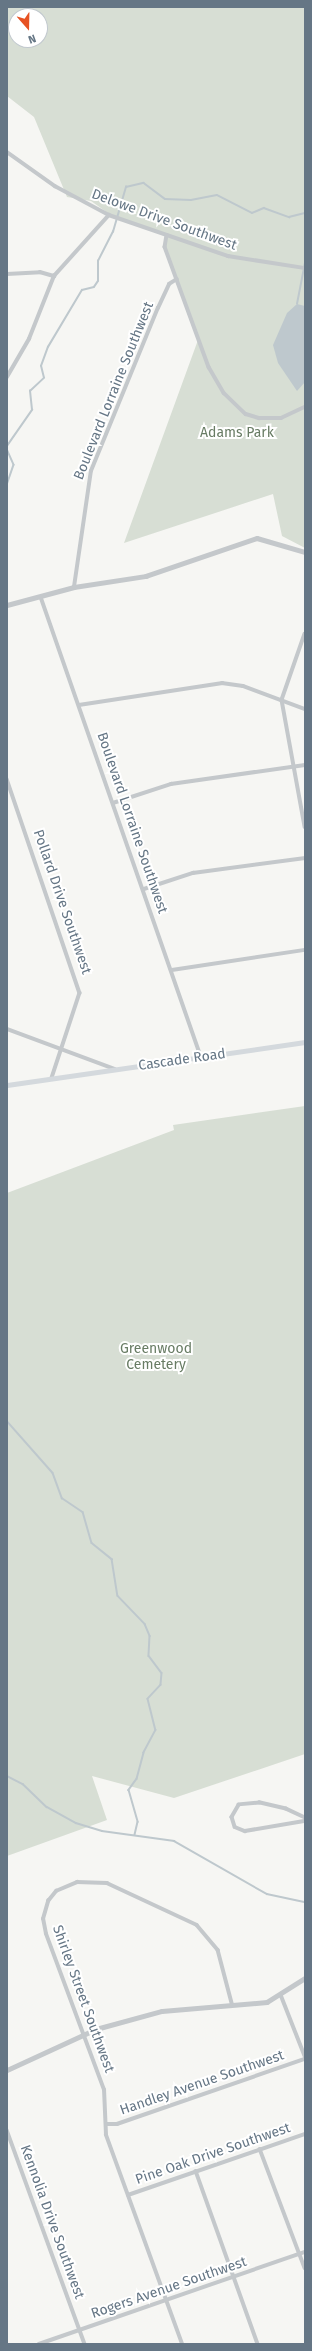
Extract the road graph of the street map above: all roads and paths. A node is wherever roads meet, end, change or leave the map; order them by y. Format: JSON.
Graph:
{"nodes":[{"id":1,"x":7,"y":152,"type":"edge"},
{"id":2,"x":109,"y":215,"type":"junction"},
{"id":3,"x":167,"y":235,"type":"junction"},
{"id":4,"x":305,"y":268,"type":"edge"},
{"id":5,"x":7,"y":274,"type":"edge"},
{"id":6,"x":54,"y":276,"type":"junction"},
{"id":7,"x":177,"y":279,"type":"junction"},
{"id":8,"x":7,"y":376,"type":"edge"},
{"id":9,"x":305,"y":408,"type":"edge"},
{"id":10,"x":305,"y":552,"type":"edge"},
{"id":11,"x":74,"y":587,"type":"junction"},
{"id":12,"x":41,"y":597,"type":"junction"},
{"id":13,"x":7,"y":605,"type":"edge"},
{"id":14,"x":305,"y":634,"type":"edge"},
{"id":15,"x":282,"y":700,"type":"junction"},
{"id":16,"x":79,"y":705,"type":"junction"},
{"id":17,"x":305,"y":709,"type":"edge"},
{"id":18,"x":305,"y":765,"type":"edge"},
{"id":19,"x":297,"y":766,"type":"junction"},
{"id":20,"x":7,"y":779,"type":"edge"},
{"id":21,"x":113,"y":803,"type":"junction"},
{"id":22,"x":305,"y":827,"type":"edge"},
{"id":23,"x":305,"y":858,"type":"edge"},
{"id":24,"x":144,"y":889,"type":"junction"},
{"id":25,"x":305,"y":950,"type":"edge"},
{"id":26,"x":172,"y":970,"type":"junction"},
{"id":27,"x":7,"y":1029,"type":"edge"},
{"id":28,"x":305,"y":1042,"type":"edge"},
{"id":29,"x":62,"y":1050,"type":"junction"},
{"id":30,"x":201,"y":1057,"type":"junction"},
{"id":31,"x":116,"y":1069,"type":"junction"},
{"id":32,"x":52,"y":1078,"type":"junction"},
{"id":33,"x":7,"y":1085,"type":"edge"},
{"id":34,"x":305,"y":1820,"type":"edge"},
{"id":35,"x":305,"y":1978,"type":"edge"},
{"id":36,"x":281,"y":1995,"type":"junction"},
{"id":37,"x":232,"y":2003,"type":"junction"},
{"id":38,"x":83,"y":2034,"type":"junction"},
{"id":39,"x":305,"y":2056,"type":"edge"},
{"id":40,"x":305,"y":2059,"type":"edge"},
{"id":41,"x":7,"y":2070,"type":"edge"},
{"id":42,"x":106,"y":2124,"type":"junction"},
{"id":43,"x":7,"y":2130,"type":"edge"},
{"id":44,"x":305,"y":2134,"type":"edge"},
{"id":45,"x":260,"y":2149,"type":"junction"},
{"id":46,"x":196,"y":2171,"type":"junction"},
{"id":47,"x":128,"y":2195,"type":"junction"},
{"id":48,"x":305,"y":2252,"type":"edge"},
{"id":49,"x":300,"y":2254,"type":"junction"},
{"id":50,"x":305,"y":2268,"type":"edge"},
{"id":51,"x":234,"y":2277,"type":"junction"},
{"id":52,"x":166,"y":2301,"type":"junction"},
{"id":53,"x":80,"y":2330,"type":"junction"},
{"id":54,"x":39,"y":2344,"type":"edge"},
{"id":55,"x":85,"y":2344,"type":"edge"},
{"id":56,"x":182,"y":2344,"type":"edge"},
{"id":57,"x":258,"y":2344,"type":"edge"}],
"edges":[{"from":1,"to":2,"type":"street","name":"Delowe Drive Southwest"},
{"from":2,"to":3,"type":"street","name":"Delowe Drive Southwest"},
{"from":2,"to":6,"type":"street"},
{"from":3,"to":4,"type":"street","name":"Delowe Drive Southwest"},
{"from":3,"to":7,"type":"street"},
{"from":5,"to":6,"type":"street"},
{"from":6,"to":8,"type":"street"},
{"from":7,"to":9,"type":"street"},
{"from":7,"to":11,"type":"street","name":"Boulevard Lorraine Southwest"},
{"from":10,"to":11,"type":"street"},
{"from":11,"to":12,"type":"street"},
{"from":12,"to":13,"type":"street"},
{"from":12,"to":16,"type":"street","name":"Boulevard Lorraine Southwest"},
{"from":14,"to":15,"type":"street"},
{"from":15,"to":16,"type":"street"},
{"from":15,"to":17,"type":"street"},
{"from":15,"to":19,"type":"street"},
{"from":16,"to":21,"type":"street","name":"Boulevard Lorraine Southwest"},
{"from":18,"to":19,"type":"street"},
{"from":19,"to":21,"type":"street"},
{"from":19,"to":22,"type":"street"},
{"from":20,"to":29,"type":"street","name":"Pollard Drive Southwest"},
{"from":21,"to":24,"type":"street","name":"Boulevard Lorraine Southwest"},
{"from":23,"to":24,"type":"street"},
{"from":24,"to":26,"type":"street","name":"Boulevard Lorraine Southwest"},
{"from":25,"to":26,"type":"street"},
{"from":26,"to":30,"type":"street","name":"Boulevard Lorraine Southwest"},
{"from":27,"to":29,"type":"street"},
{"from":28,"to":30,"type":"main road","name":"Cascade Road"},
{"from":29,"to":31,"type":"street"},
{"from":29,"to":32,"type":"street","name":"Pollard Drive Southwest"},
{"from":30,"to":31,"type":"main road","name":"Cascade Road"},
{"from":31,"to":32,"type":"main road","name":"Cascade Road"},
{"from":32,"to":33,"type":"main road","name":"Cascade Road"},
{"from":34,"to":34,"type":"street"},
{"from":35,"to":36,"type":"street"},
{"from":36,"to":37,"type":"street"},
{"from":36,"to":39,"type":"street"},
{"from":37,"to":38,"type":"street"},
{"from":37,"to":38,"type":"street","name":"Shirley Street Southwest"},
{"from":38,"to":41,"type":"street"},
{"from":38,"to":42,"type":"street","name":"Shirley Street Southwest"},
{"from":40,"to":42,"type":"street","name":"Handley Avenue Southwest"},
{"from":42,"to":47,"type":"street","name":"Shirley Street Southwest"},
{"from":43,"to":53,"type":"street","name":"Kennolia Drive Southwest"},
{"from":44,"to":45,"type":"street","name":"Pine Oak Drive Southwest"},
{"from":45,"to":46,"type":"street","name":"Pine Oak Drive Southwest"},
{"from":45,"to":49,"type":"street"},
{"from":46,"to":47,"type":"street","name":"Pine Oak Drive Southwest"},
{"from":46,"to":51,"type":"street"},
{"from":47,"to":52,"type":"street","name":"Shirley Street Southwest"},
{"from":48,"to":49,"type":"street","name":"Rogers Avenue Southwest"},
{"from":49,"to":50,"type":"street"},
{"from":49,"to":51,"type":"street","name":"Rogers Avenue Southwest"},
{"from":51,"to":52,"type":"street","name":"Rogers Avenue Southwest"},
{"from":51,"to":57,"type":"street"},
{"from":52,"to":53,"type":"street","name":"Rogers Avenue Southwest"},
{"from":52,"to":56,"type":"street","name":"Shirley Street Southwest"},
{"from":53,"to":54,"type":"street","name":"Rogers Avenue Southwest"},
{"from":53,"to":55,"type":"street","name":"Kennolia Drive Southwest"}]}
